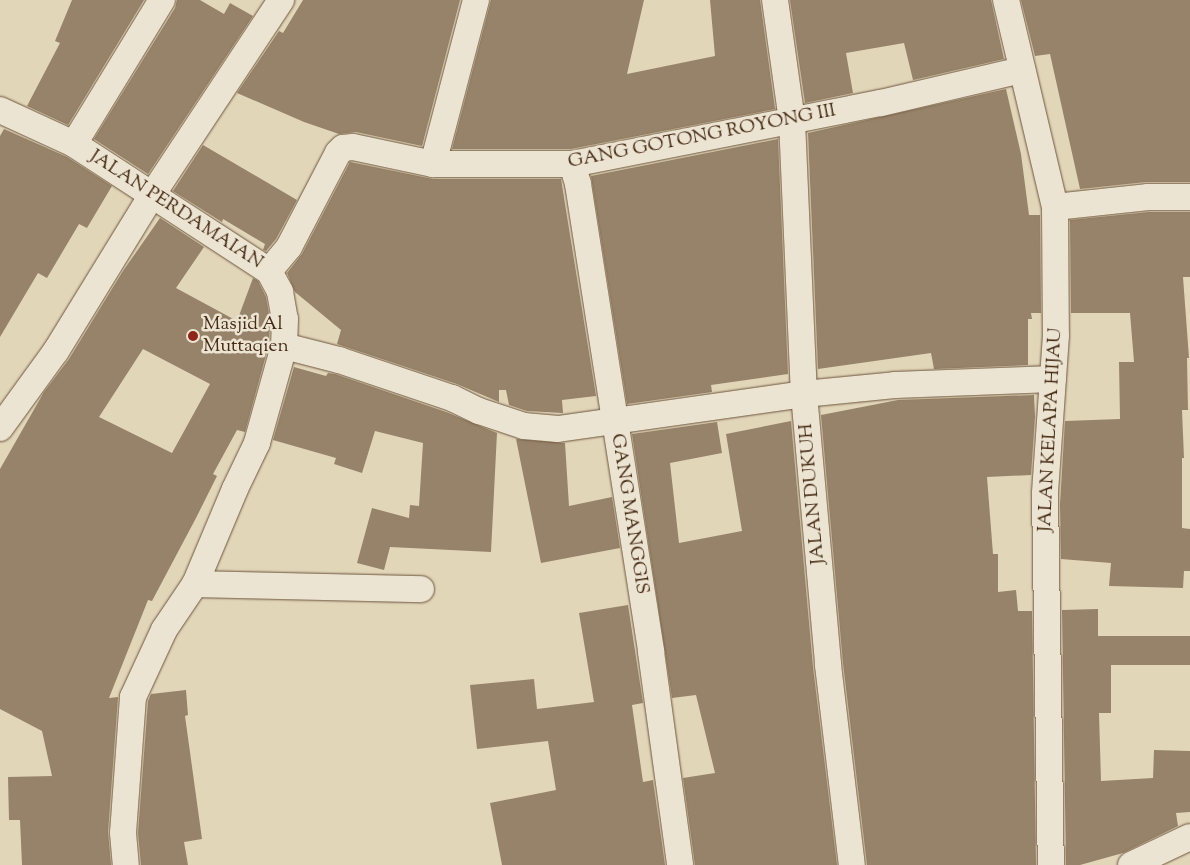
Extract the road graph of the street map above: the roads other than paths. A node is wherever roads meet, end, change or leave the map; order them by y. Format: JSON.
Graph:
{"nodes":[{"id":1,"x":162,"y":0,"type":"edge"},
{"id":2,"x":282,"y":0,"type":"edge"},
{"id":3,"x":476,"y":0,"type":"edge"},
{"id":4,"x":775,"y":0,"type":"edge"},
{"id":5,"x":1006,"y":0,"type":"edge"},
{"id":6,"x":1022,"y":70,"type":"junction"},
{"id":7,"x":0,"y":110,"type":"edge"},
{"id":8,"x":792,"y":121,"type":"junction"},
{"id":9,"x":74,"y":144,"type":"junction"},
{"id":10,"x":433,"y":164,"type":"junction"},
{"id":11,"x":572,"y":164,"type":"junction"},
{"id":12,"x":152,"y":195,"type":"junction"},
{"id":13,"x":1190,"y":197,"type":"edge"},
{"id":14,"x":1055,"y":207,"type":"junction"},
{"id":15,"x":270,"y":271,"type":"junction"},
{"id":16,"x":284,"y":346,"type":"junction"},
{"id":17,"x":1053,"y":379,"type":"junction"},
{"id":18,"x":804,"y":394,"type":"junction"},
{"id":19,"x":614,"y":422,"type":"junction"},
{"id":20,"x":0,"y":428,"type":"edge"},
{"id":21,"x":195,"y":584,"type":"junction"},
{"id":22,"x":421,"y":589,"type":"dead end"},
{"id":23,"x":1190,"y":837,"type":"edge"},
{"id":24,"x":1139,"y":863,"type":"edge"},
{"id":25,"x":126,"y":865,"type":"edge"},
{"id":26,"x":680,"y":865,"type":"edge"},
{"id":27,"x":852,"y":865,"type":"edge"},
{"id":28,"x":1052,"y":865,"type":"edge"}],
"edges":[{"from":1,"to":9,"type":"street"},
{"from":2,"to":12,"type":"street"},
{"from":3,"to":10,"type":"street"},
{"from":4,"to":8,"type":"street","name":"JALAN DUKUH"},
{"from":5,"to":6,"type":"street","name":"JALAN KELAPA HIJAU"},
{"from":6,"to":8,"type":"street","name":"GANG GOTONG ROYONG III"},
{"from":6,"to":14,"type":"street","name":"JALAN KELAPA HIJAU"},
{"from":7,"to":9,"type":"street","name":"JALAN PERDAMAIAN"},
{"from":8,"to":11,"type":"street","name":"GANG GOTONG ROYONG III"},
{"from":8,"to":18,"type":"street","name":"JALAN DUKUH"},
{"from":9,"to":12,"type":"street","name":"JALAN PERDAMAIAN"},
{"from":10,"to":11,"type":"street","name":"GANG GOTONG ROYONG III"},
{"from":10,"to":15,"type":"street","name":"GANG GOTONG ROYONG III"},
{"from":11,"to":19,"type":"street","name":"GANG MANGGIS"},
{"from":12,"to":15,"type":"street","name":"JALAN PERDAMAIAN"},
{"from":12,"to":20,"type":"street"},
{"from":13,"to":14,"type":"street"},
{"from":14,"to":17,"type":"street","name":"JALAN KELAPA HIJAU"},
{"from":15,"to":16,"type":"street","name":"JALAN PERDAMAIAN"},
{"from":16,"to":19,"type":"street"},
{"from":16,"to":21,"type":"street","name":"JALAN PERDAMAIAN"},
{"from":17,"to":18,"type":"street"},
{"from":17,"to":28,"type":"street","name":"JALAN KELAPA HIJAU"},
{"from":18,"to":19,"type":"street"},
{"from":18,"to":27,"type":"street","name":"JALAN DUKUH"},
{"from":19,"to":26,"type":"street","name":"GANG MANGGIS"},
{"from":21,"to":22,"type":"street"},
{"from":21,"to":25,"type":"street","name":"JALAN PERDAMAIAN"},
{"from":23,"to":24,"type":"street"}]}
